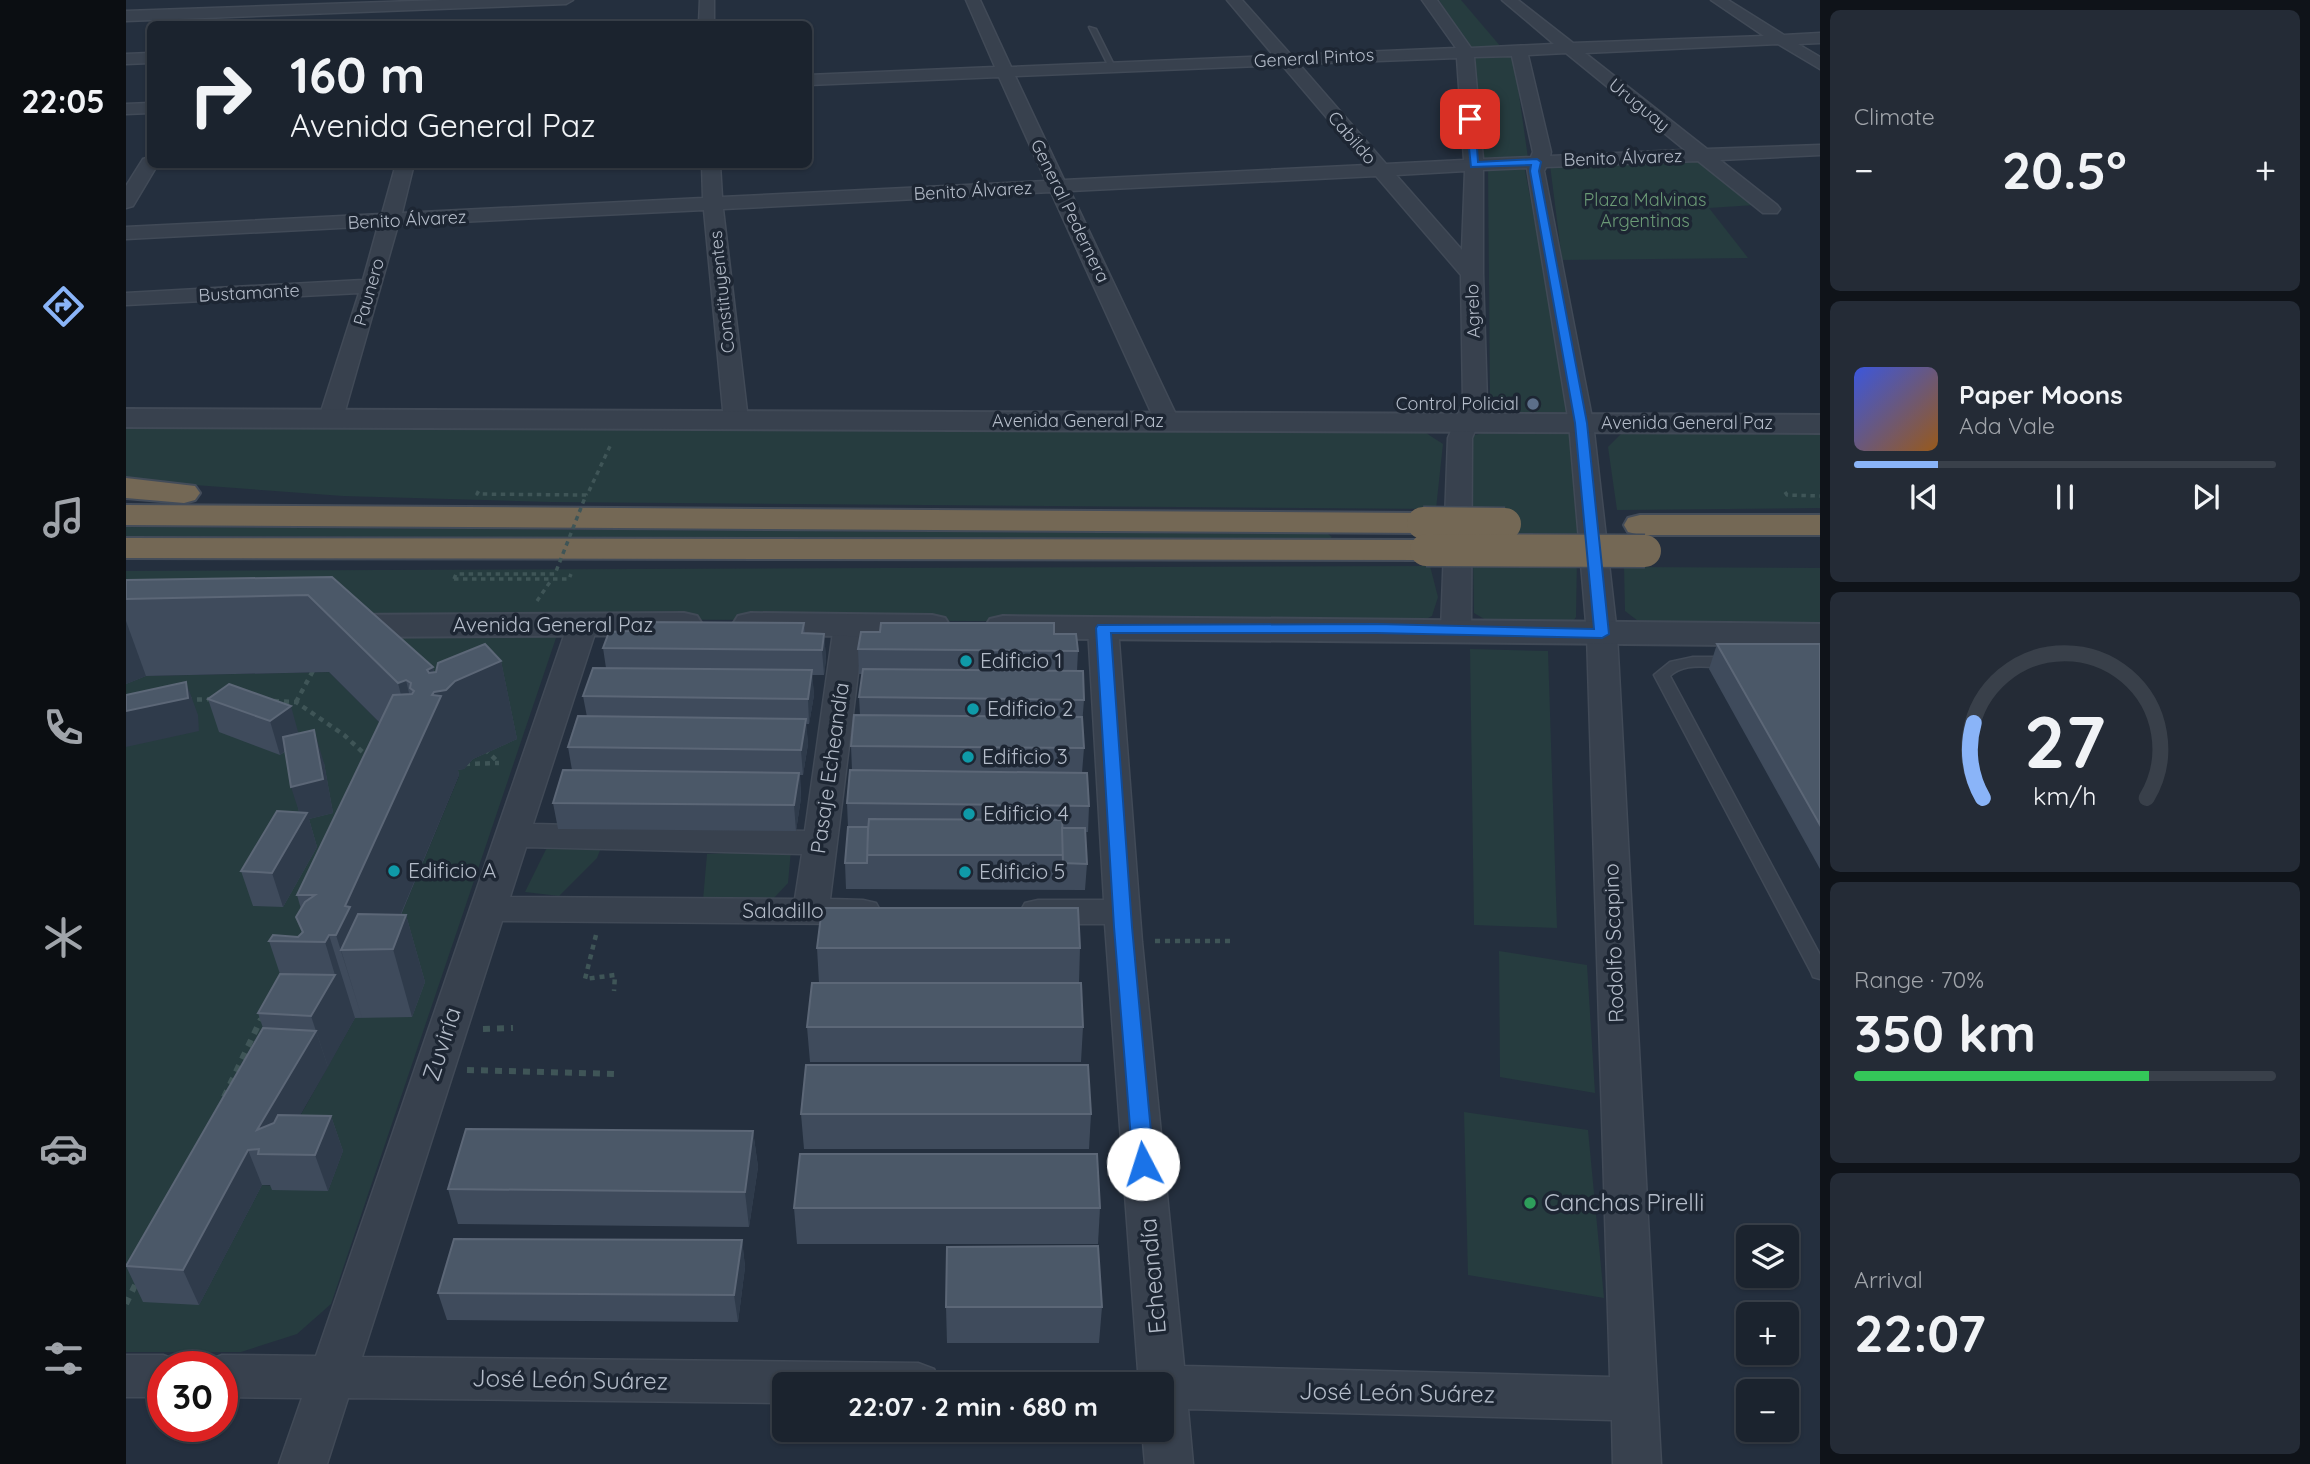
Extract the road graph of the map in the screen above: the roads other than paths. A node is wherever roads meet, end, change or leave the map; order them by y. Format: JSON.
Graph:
{"nodes":[{"id":1,"x":566,"y":0,"type":"edge"},
{"id":2,"x":707,"y":0,"type":"edge"},
{"id":3,"x":973,"y":0,"type":"edge"},
{"id":4,"x":1234,"y":0,"type":"edge"},
{"id":5,"x":1429,"y":0,"type":"edge"},
{"id":6,"x":1509,"y":0,"type":"edge"},
{"id":7,"x":1718,"y":0,"type":"edge"},
{"id":8,"x":460,"y":2,"type":"edge"},
{"id":9,"x":247,"y":12,"type":"edge"},
{"id":10,"x":126,"y":16,"type":"edge"},
{"id":11,"x":454,"y":21,"type":"edge"},
{"id":12,"x":707,"y":21,"type":"edge"},
{"id":13,"x":1092,"y":29,"type":"dead end"},
{"id":14,"x":1820,"y":38,"type":"edge"},
{"id":15,"x":1780,"y":39,"type":"junction"},
{"id":16,"x":1568,"y":48,"type":"junction"},
{"id":17,"x":1519,"y":50,"type":"junction"},
{"id":18,"x":1465,"y":51,"type":"junction"},
{"id":19,"x":147,"y":58,"type":"edge"},
{"id":20,"x":126,"y":59,"type":"edge"},
{"id":21,"x":1285,"y":60,"type":"junction"},
{"id":22,"x":1820,"y":64,"type":"edge"},
{"id":23,"x":1113,"y":67,"type":"junction"},
{"id":24,"x":1003,"y":71,"type":"junction"},
{"id":25,"x":812,"y":80,"type":"edge"},
{"id":26,"x":147,"y":108,"type":"edge"},
{"id":27,"x":126,"y":109,"type":"edge"},
{"id":28,"x":1820,"y":150,"type":"edge"},
{"id":29,"x":1703,"y":156,"type":"junction"},
{"id":30,"x":1537,"y":162,"type":"junction"},
{"id":31,"x":147,"y":163,"type":"edge"},
{"id":32,"x":126,"y":164,"type":"edge"},
{"id":33,"x":1474,"y":165,"type":"junction"},
{"id":34,"x":147,"y":168,"type":"edge"},
{"id":35,"x":404,"y":168,"type":"edge"},
{"id":36,"x":711,"y":168,"type":"edge"},
{"id":37,"x":1380,"y":170,"type":"junction"},
{"id":38,"x":1058,"y":187,"type":"junction"},
{"id":39,"x":126,"y":202,"type":"edge"},
{"id":40,"x":713,"y":204,"type":"junction"},
{"id":41,"x":1770,"y":209,"type":"dead end"},
{"id":42,"x":388,"y":222,"type":"junction"},
{"id":43,"x":126,"y":233,"type":"edge"},
{"id":44,"x":1472,"y":274,"type":"junction"},
{"id":45,"x":372,"y":286,"type":"junction"},
{"id":46,"x":126,"y":299,"type":"edge"},
{"id":47,"x":1471,"y":412,"type":"junction"},
{"id":48,"x":126,"y":418,"type":"edge"},
{"id":49,"x":331,"y":418,"type":"junction"},
{"id":50,"x":736,"y":420,"type":"junction"},
{"id":51,"x":1167,"y":421,"type":"junction"},
{"id":52,"x":1581,"y":423,"type":"junction"},
{"id":53,"x":1820,"y":424,"type":"edge"},
{"id":54,"x":126,"y":488,"type":"edge"},
{"id":55,"x":126,"y":515,"type":"edge"},
{"id":56,"x":504,"y":517,"type":"junction"},
{"id":57,"x":1820,"y":525,"type":"edge"},
{"id":58,"x":1424,"y":537,"type":"junction"},
{"id":59,"x":1643,"y":538,"type":"junction"},
{"id":60,"x":126,"y":548,"type":"edge"},
{"id":61,"x":366,"y":549,"type":"junction"},
{"id":62,"x":1820,"y":552,"type":"edge"},
{"id":63,"x":126,"y":561,"type":"edge"},
{"id":64,"x":583,"y":624,"type":"junction"},
{"id":65,"x":849,"y":625,"type":"junction"},
{"id":66,"x":297,"y":626,"type":"edge"},
{"id":67,"x":1103,"y":628,"type":"junction"},
{"id":68,"x":1456,"y":631,"type":"junction"},
{"id":69,"x":1602,"y":634,"type":"junction"},
{"id":70,"x":1820,"y":635,"type":"edge"},
{"id":71,"x":1753,"y":661,"type":"edge"},
{"id":72,"x":513,"y":835,"type":"junction"},
{"id":73,"x":820,"y":843,"type":"junction"},
{"id":74,"x":487,"y":909,"type":"junction"},
{"id":75,"x":811,"y":912,"type":"junction"},
{"id":76,"x":892,"y":912,"type":"edge"},
{"id":77,"x":1000,"y":912,"type":"edge"},
{"id":78,"x":1123,"y":927,"type":"junction"},
{"id":79,"x":1820,"y":972,"type":"edge"},
{"id":80,"x":1161,"y":1372,"type":"edge"},
{"id":81,"x":126,"y":1376,"type":"edge"},
{"id":82,"x":147,"y":1376,"type":"edge"},
{"id":83,"x":238,"y":1376,"type":"edge"},
{"id":84,"x":332,"y":1377,"type":"junction"},
{"id":85,"x":772,"y":1382,"type":"edge"},
{"id":86,"x":1174,"y":1387,"type":"edge"},
{"id":87,"x":1632,"y":1399,"type":"junction"},
{"id":88,"x":1168,"y":1442,"type":"edge"},
{"id":89,"x":303,"y":1464,"type":"edge"},
{"id":90,"x":1170,"y":1464,"type":"edge"},
{"id":91,"x":1637,"y":1464,"type":"edge"}],
"edges":[{"from":1,"to":8,"type":"street"},
{"from":2,"to":12,"type":"street"},
{"from":3,"to":24,"type":"street","name":"General Pedernera"},
{"from":4,"to":21,"type":"street","name":"Cabildo"},
{"from":5,"to":18,"type":"street","name":"Agrelo"},
{"from":6,"to":16,"type":"street","name":"Uruguay"},
{"from":7,"to":15,"type":"street"},
{"from":8,"to":9,"type":"street"},
{"from":8,"to":11,"type":"street"},
{"from":9,"to":10,"type":"street"},
{"from":13,"to":23,"type":"lane"},
{"from":14,"to":15,"type":"street","name":"General Pintos"},
{"from":15,"to":16,"type":"street","name":"General Pintos"},
{"from":15,"to":22,"type":"street"},
{"from":16,"to":17,"type":"street","name":"General Pintos"},
{"from":16,"to":29,"type":"street","name":"Uruguay"},
{"from":17,"to":18,"type":"street","name":"General Pintos"},
{"from":17,"to":30,"type":"street","name":"Rodolfo Scapino"},
{"from":18,"to":21,"type":"street","name":"General Pintos"},
{"from":18,"to":33,"type":"street","name":"Agrelo"},
{"from":19,"to":20,"type":"street"},
{"from":21,"to":23,"type":"street","name":"General Pintos"},
{"from":21,"to":37,"type":"street","name":"Cabildo"},
{"from":23,"to":24,"type":"street","name":"General Pintos"},
{"from":24,"to":25,"type":"street","name":"General Pintos"},
{"from":24,"to":38,"type":"street","name":"General Pedernera"},
{"from":26,"to":27,"type":"street"},
{"from":28,"to":29,"type":"street","name":"Benito Álvarez"},
{"from":29,"to":30,"type":"street","name":"Benito Álvarez"},
{"from":29,"to":41,"type":"street","name":"Uruguay"},
{"from":30,"to":33,"type":"street","name":"Benito Álvarez"},
{"from":30,"to":52,"type":"street","name":"Rodolfo Scapino"},
{"from":31,"to":32,"type":"street"},
{"from":33,"to":37,"type":"street","name":"Benito Álvarez"},
{"from":33,"to":44,"type":"street","name":"Agrelo"},
{"from":34,"to":39,"type":"street"},
{"from":35,"to":42,"type":"street","name":"Paunero"},
{"from":36,"to":40,"type":"street","name":"Constituyentes"},
{"from":37,"to":38,"type":"street","name":"Benito Álvarez"},
{"from":37,"to":44,"type":"street","name":"Cabildo"},
{"from":38,"to":40,"type":"street","name":"Benito Álvarez"},
{"from":38,"to":51,"type":"street","name":"General Pedernera"},
{"from":40,"to":42,"type":"street","name":"Benito Álvarez"},
{"from":40,"to":50,"type":"street","name":"Constituyentes"},
{"from":42,"to":43,"type":"street","name":"Benito Álvarez"},
{"from":42,"to":45,"type":"street","name":"Paunero"},
{"from":44,"to":47,"type":"street","name":"Agrelo"},
{"from":45,"to":46,"type":"street","name":"Bustamante"},
{"from":45,"to":49,"type":"street","name":"Paunero"},
{"from":47,"to":51,"type":"street","name":"Avenida General Paz"},
{"from":47,"to":52,"type":"street","name":"Avenida General Paz"},
{"from":47,"to":68,"type":"street","name":"Agrelo"},
{"from":48,"to":49,"type":"street","name":"Avenida General Paz"},
{"from":49,"to":50,"type":"street","name":"Avenida General Paz"},
{"from":50,"to":51,"type":"street","name":"Avenida General Paz"},
{"from":52,"to":53,"type":"street","name":"Avenida General Paz"},
{"from":52,"to":69,"type":"street","name":"Rodolfo Scapino"},
{"from":54,"to":56,"type":"highway"},
{"from":55,"to":56,"type":"highway"},
{"from":56,"to":58,"type":"highway"},
{"from":57,"to":59,"type":"highway"},
{"from":58,"to":59,"type":"highway","bridge":true},
{"from":58,"to":61,"type":"highway"},
{"from":59,"to":62,"type":"highway"},
{"from":60,"to":61,"type":"highway"},
{"from":61,"to":63,"type":"highway"},
{"from":64,"to":65,"type":"street","name":"Avenida General Paz"},
{"from":64,"to":66,"type":"street","name":"Avenida General Paz"},
{"from":64,"to":72,"type":"street","name":"Zuviría"},
{"from":65,"to":67,"type":"street","name":"Avenida General Paz"},
{"from":65,"to":73,"type":"street","name":"Pasaje Echeandía"},
{"from":67,"to":68,"type":"street","name":"Avenida General Paz"},
{"from":67,"to":78,"type":"street","name":"Echeandía"},
{"from":68,"to":69,"type":"street","name":"Avenida General Paz"},
{"from":69,"to":70,"type":"street","name":"Avenida General Paz"},
{"from":69,"to":87,"type":"street","name":"Rodolfo Scapino"},
{"from":71,"to":79,"type":"lane"},
{"from":72,"to":73,"type":"street"},
{"from":72,"to":74,"type":"street","name":"Zuviría"},
{"from":73,"to":75,"type":"street","name":"Pasaje Echeandía"},
{"from":74,"to":75,"type":"street","name":"Saladillo"},
{"from":74,"to":84,"type":"street","name":"Zuviría"},
{"from":75,"to":76,"type":"street","name":"Saladillo"},
{"from":77,"to":78,"type":"street"},
{"from":78,"to":80,"type":"street","name":"Echeandía"},
{"from":81,"to":82,"type":"street"},
{"from":83,"to":84,"type":"street","name":"José León Suárez"},
{"from":84,"to":85,"type":"street","name":"José León Suárez"},
{"from":84,"to":89,"type":"street","name":"Zuviría"},
{"from":86,"to":87,"type":"street","name":"José León Suárez"},
{"from":87,"to":91,"type":"street","name":"Rodolfo Scapino"},
{"from":88,"to":90,"type":"street","name":"Echeandía"}]}
